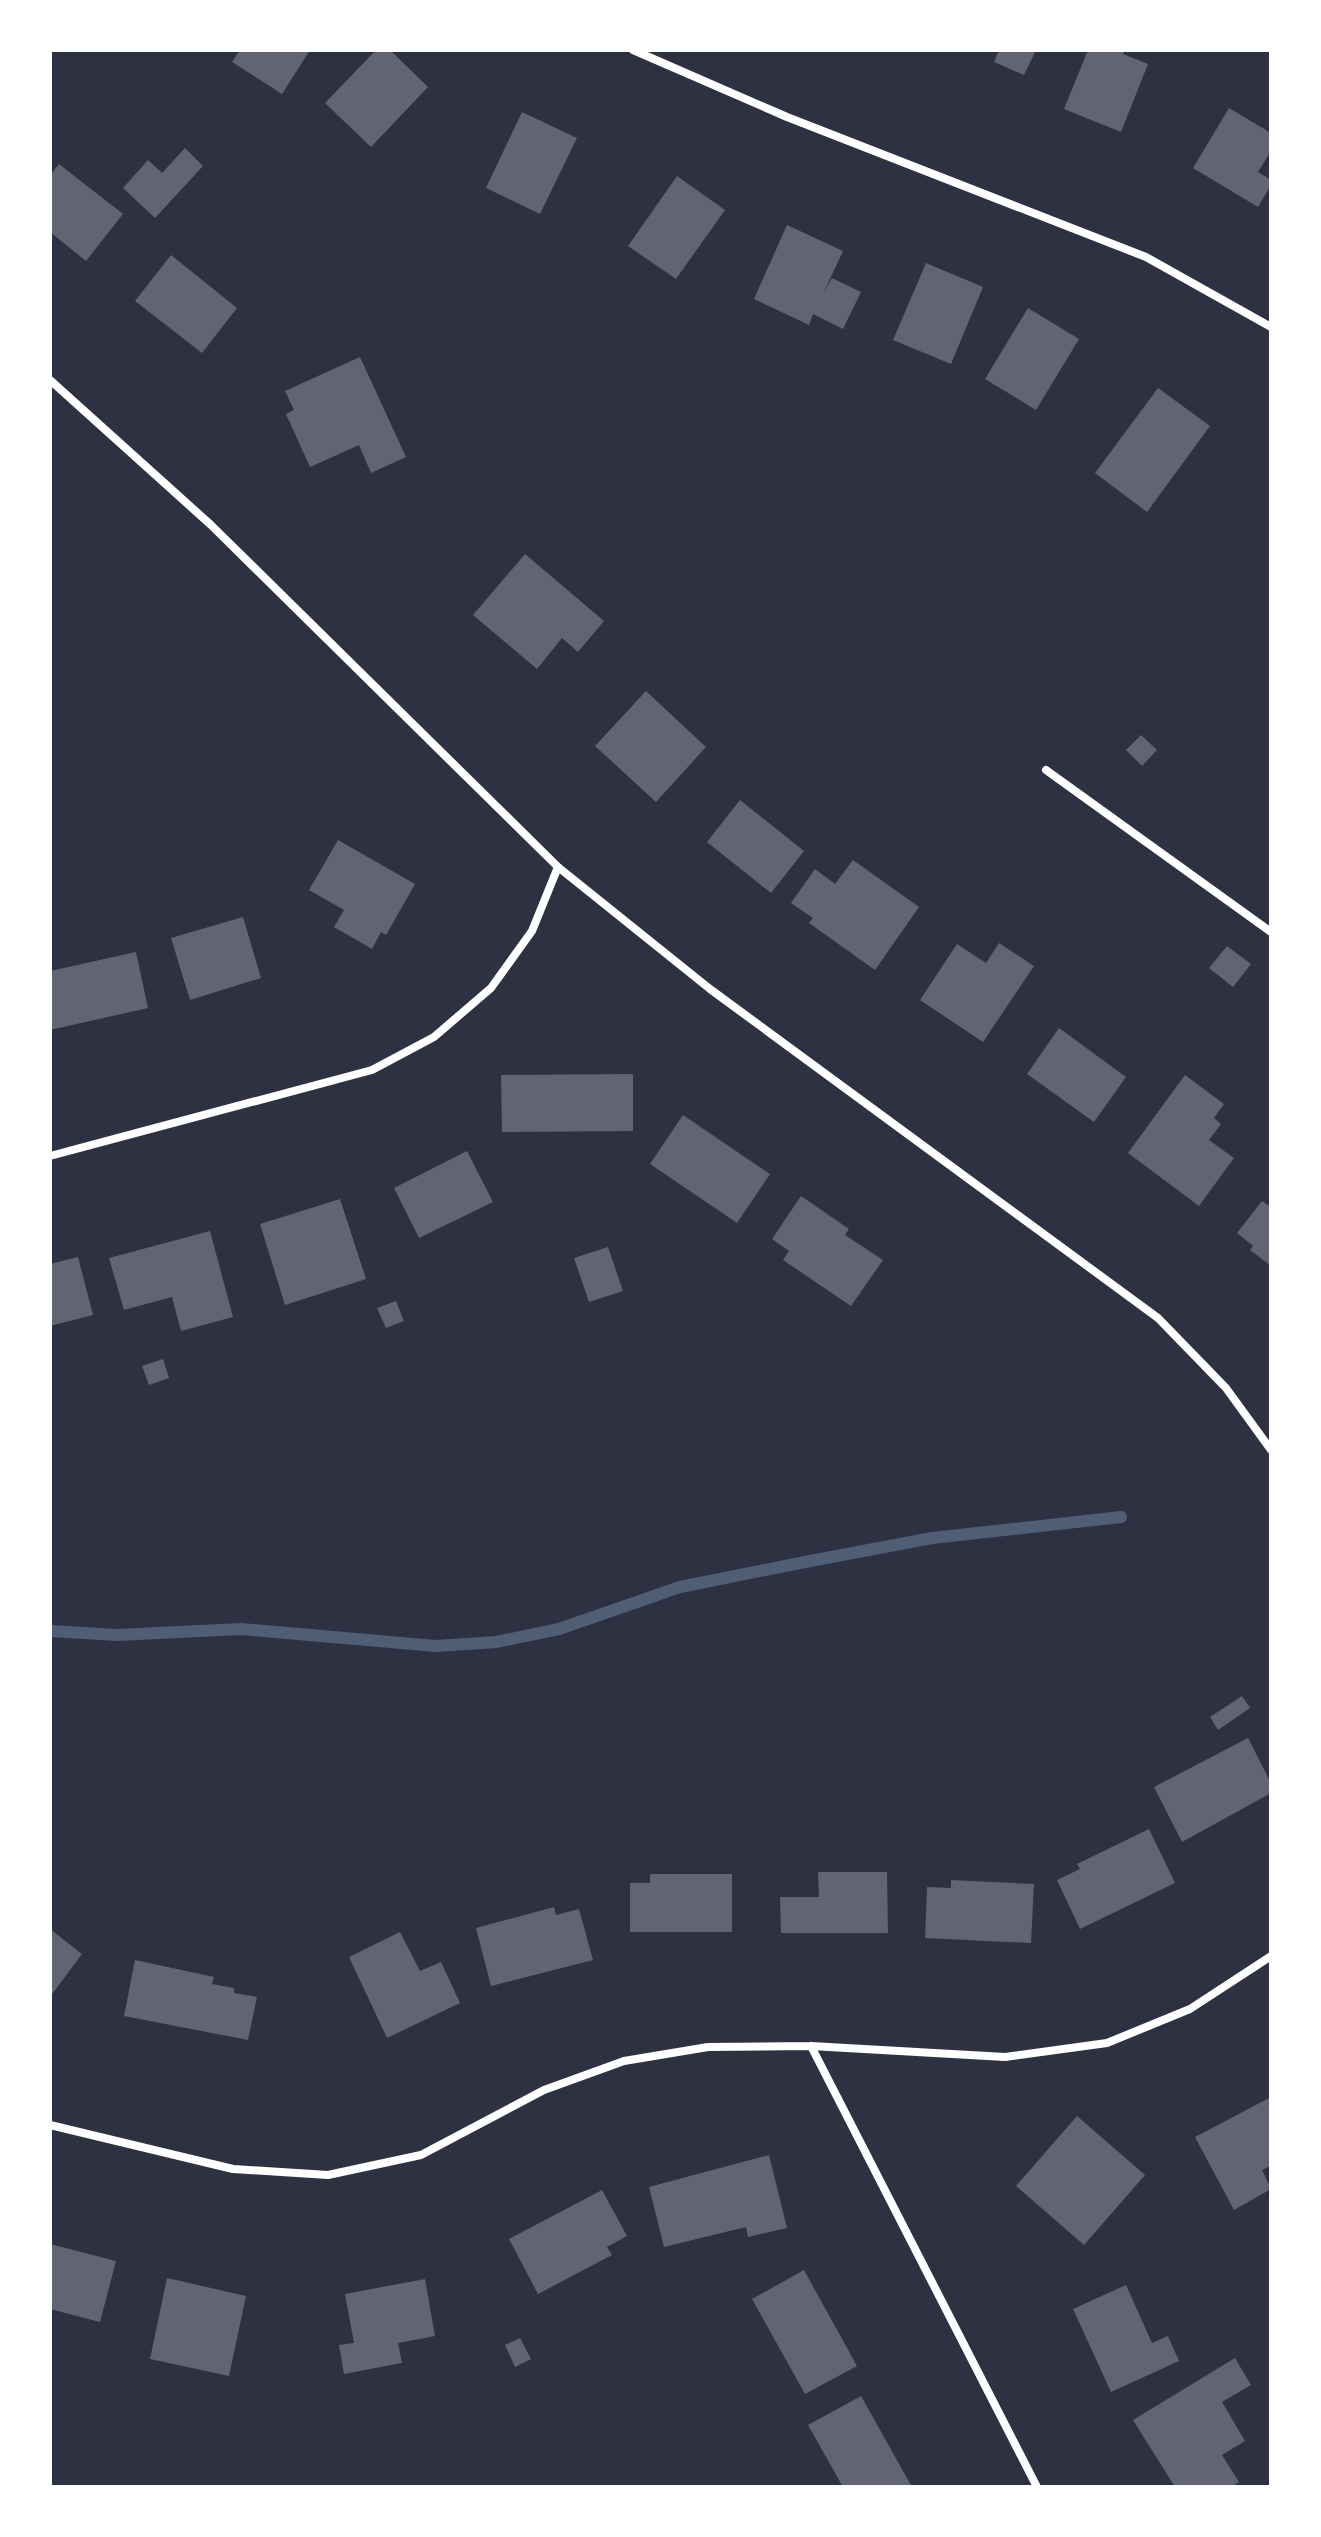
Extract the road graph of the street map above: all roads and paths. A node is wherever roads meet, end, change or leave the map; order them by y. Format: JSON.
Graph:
{"nodes":[{"id":1,"x":633,"y":50,"type":"edge"},
{"id":2,"x":1271,"y":327,"type":"edge"},
{"id":3,"x":50,"y":380,"type":"edge"},
{"id":4,"x":1046,"y":770,"type":"dead end"},
{"id":5,"x":558,"y":867,"type":"junction"},
{"id":6,"x":1271,"y":932,"type":"edge"},
{"id":7,"x":50,"y":1156,"type":"edge"},
{"id":8,"x":1271,"y":1450,"type":"edge"},
{"id":9,"x":1271,"y":1956,"type":"edge"},
{"id":10,"x":811,"y":2046,"type":"junction"},
{"id":11,"x":50,"y":2125,"type":"edge"},
{"id":12,"x":1037,"y":2487,"type":"edge"}],
"edges":[{"from":1,"to":2,"type":"street"},
{"from":3,"to":5,"type":"street"},
{"from":4,"to":6,"type":"street"},
{"from":5,"to":7,"type":"street"},
{"from":5,"to":8,"type":"street"},
{"from":9,"to":10,"type":"street"},
{"from":10,"to":11,"type":"street"},
{"from":10,"to":12,"type":"street"}]}
